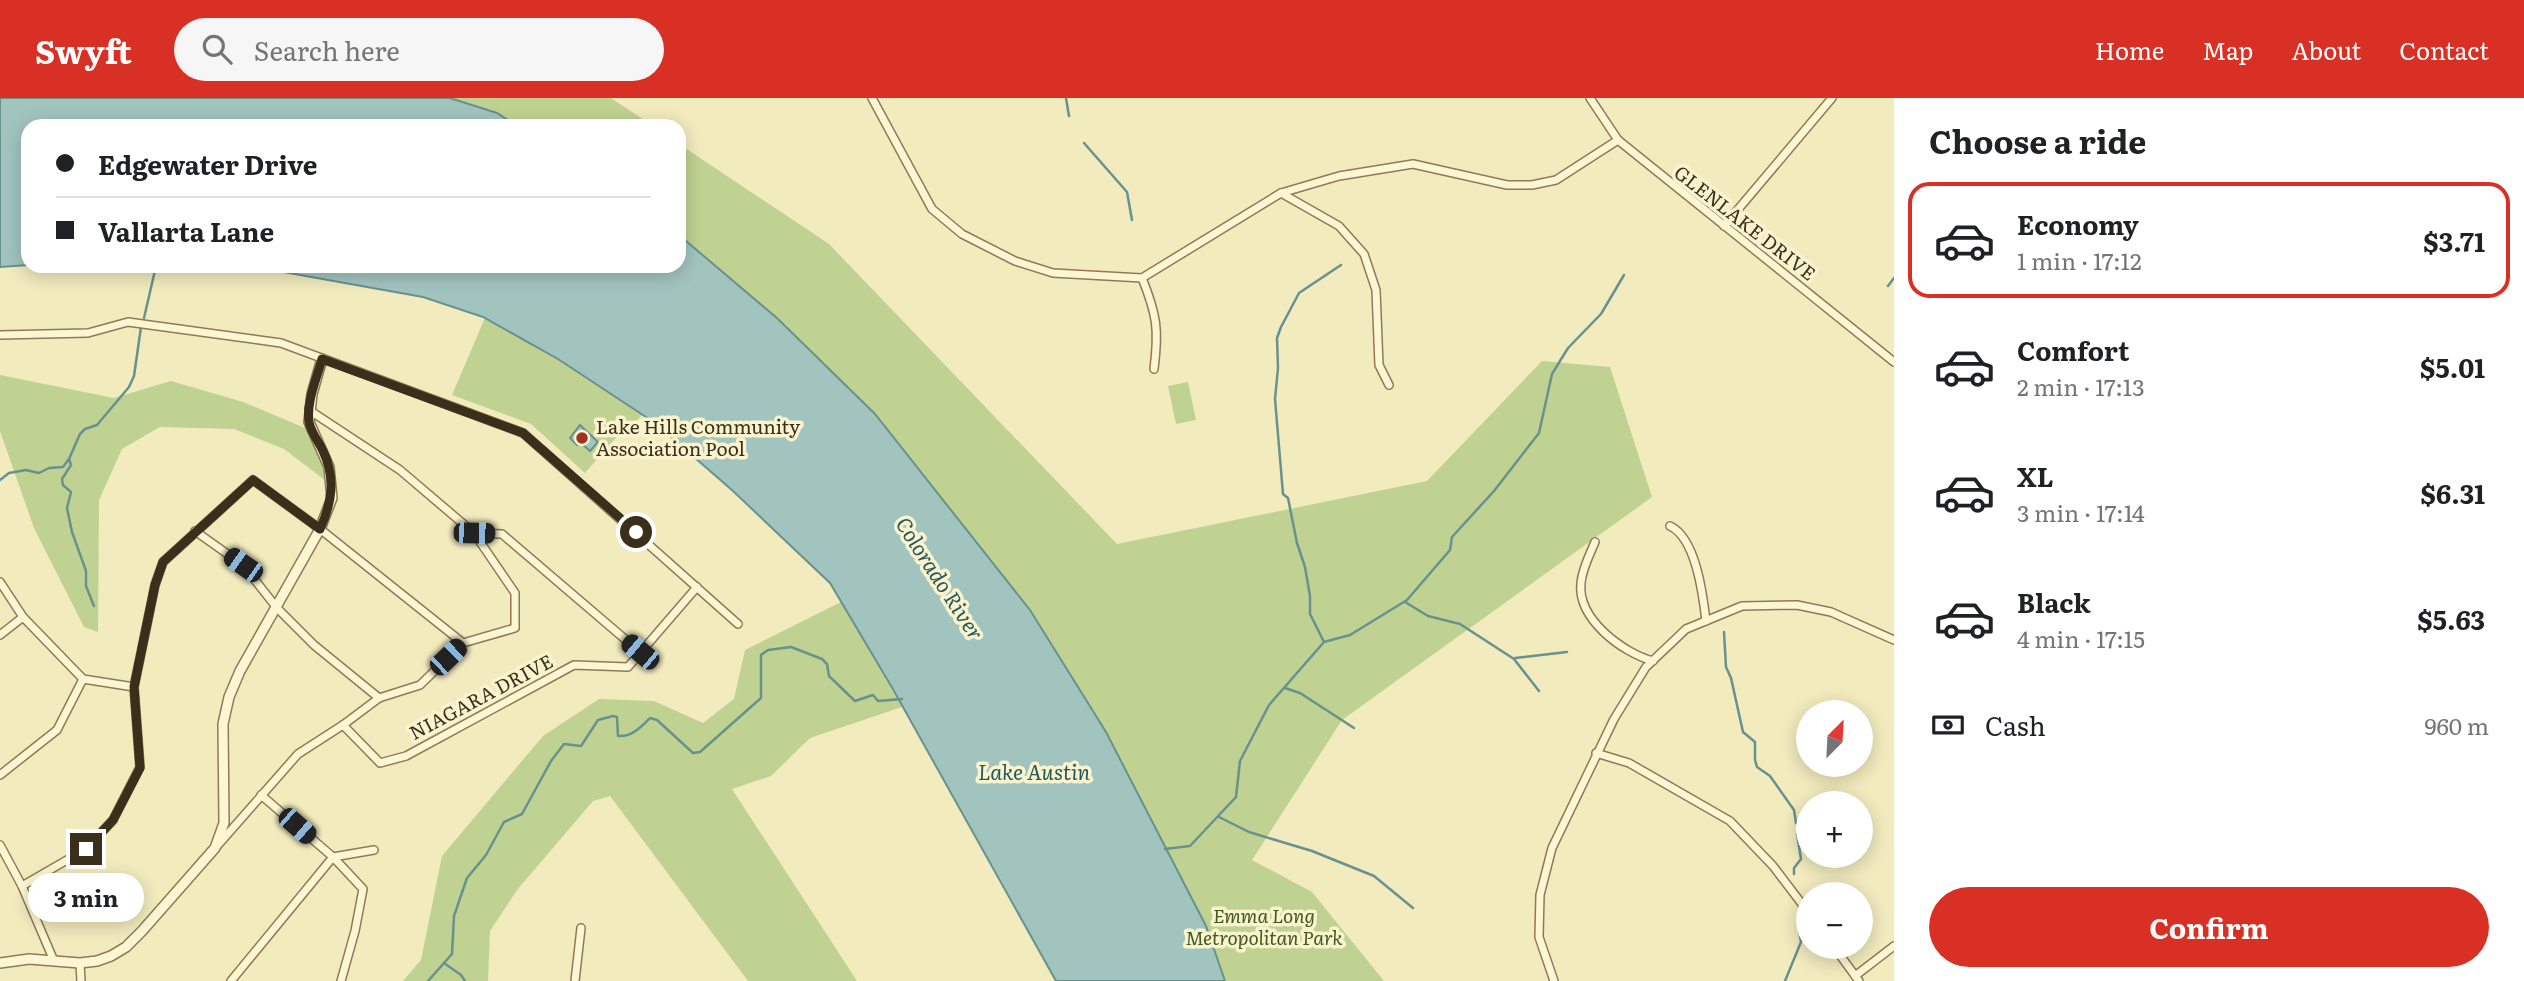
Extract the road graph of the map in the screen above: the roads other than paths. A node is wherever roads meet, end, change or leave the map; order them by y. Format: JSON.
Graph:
{"nodes":[{"id":1,"x":872,"y":98,"type":"edge"},
{"id":2,"x":1590,"y":98,"type":"edge"},
{"id":3,"x":1832,"y":98,"type":"edge"},
{"id":4,"x":1618,"y":140,"type":"junction"},
{"id":5,"x":1281,"y":193,"type":"junction"},
{"id":6,"x":1724,"y":226,"type":"junction"},
{"id":7,"x":1142,"y":278,"type":"junction"},
{"id":8,"x":0,"y":335,"type":"edge"},
{"id":9,"x":322,"y":359,"type":"junction"},
{"id":10,"x":1894,"y":362,"type":"edge"},
{"id":11,"x":1154,"y":369,"type":"dead end"},
{"id":12,"x":1389,"y":385,"type":"dead end"},
{"id":13,"x":309,"y":410,"type":"junction"},
{"id":14,"x":1670,"y":526,"type":"dead end"},
{"id":15,"x":320,"y":529,"type":"junction"},
{"id":16,"x":195,"y":531,"type":"junction"},
{"id":17,"x":474,"y":533,"type":"junction"},
{"id":18,"x":1595,"y":542,"type":"dead end"},
{"id":19,"x":0,"y":582,"type":"edge"},
{"id":20,"x":697,"y":587,"type":"junction"},
{"id":21,"x":277,"y":608,"type":"junction"},
{"id":22,"x":23,"y":617,"type":"junction"},
{"id":23,"x":1706,"y":621,"type":"junction"},
{"id":24,"x":738,"y":624,"type":"dead end"},
{"id":25,"x":0,"y":635,"type":"edge"},
{"id":26,"x":1894,"y":640,"type":"edge"},
{"id":27,"x":463,"y":643,"type":"junction"},
{"id":28,"x":640,"y":652,"type":"junction"},
{"id":29,"x":1653,"y":661,"type":"junction"},
{"id":30,"x":83,"y":679,"type":"junction"},
{"id":31,"x":134,"y":687,"type":"junction"},
{"id":32,"x":379,"y":698,"type":"junction"},
{"id":33,"x":343,"y":725,"type":"junction"},
{"id":34,"x":1596,"y":753,"type":"junction"},
{"id":35,"x":0,"y":775,"type":"edge"},
{"id":36,"x":261,"y":795,"type":"junction"},
{"id":37,"x":0,"y":845,"type":"edge"},
{"id":38,"x":215,"y":848,"type":"junction"},
{"id":39,"x":374,"y":850,"type":"dead end"},
{"id":40,"x":333,"y":857,"type":"junction"},
{"id":41,"x":22,"y":886,"type":"junction"},
{"id":42,"x":1796,"y":896,"type":"edge"},
{"id":43,"x":581,"y":928,"type":"dead end"},
{"id":44,"x":1894,"y":946,"type":"edge"},
{"id":45,"x":1842,"y":959,"type":"edge"},
{"id":46,"x":54,"y":961,"type":"junction"},
{"id":47,"x":0,"y":963,"type":"edge"},
{"id":48,"x":80,"y":963,"type":"junction"},
{"id":49,"x":1857,"y":978,"type":"edge"},
{"id":50,"x":80,"y":981,"type":"edge"},
{"id":51,"x":231,"y":981,"type":"edge"},
{"id":52,"x":341,"y":981,"type":"edge"},
{"id":53,"x":575,"y":981,"type":"edge"},
{"id":54,"x":1554,"y":981,"type":"edge"}],
"edges":[{"from":1,"to":7,"type":"street"},
{"from":2,"to":4,"type":"street","name":"GLENLAKE DRIVE"},
{"from":3,"to":6,"type":"street"},
{"from":4,"to":5,"type":"street"},
{"from":4,"to":6,"type":"street","name":"GLENLAKE DRIVE"},
{"from":5,"to":7,"type":"street"},
{"from":5,"to":12,"type":"street"},
{"from":6,"to":10,"type":"street","name":"GLENLAKE DRIVE"},
{"from":7,"to":11,"type":"street"},
{"from":8,"to":9,"type":"street"},
{"from":9,"to":13,"type":"street"},
{"from":9,"to":20,"type":"street"},
{"from":13,"to":15,"type":"street"},
{"from":13,"to":17,"type":"street"},
{"from":14,"to":23,"type":"street"},
{"from":15,"to":16,"type":"street"},
{"from":15,"to":21,"type":"street"},
{"from":15,"to":27,"type":"street"},
{"from":16,"to":21,"type":"street"},
{"from":16,"to":31,"type":"street"},
{"from":17,"to":27,"type":"street"},
{"from":17,"to":28,"type":"street"},
{"from":18,"to":29,"type":"street"},
{"from":19,"to":22,"type":"street"},
{"from":20,"to":24,"type":"street"},
{"from":20,"to":28,"type":"street","name":"NIAGARA DRIVE"},
{"from":21,"to":32,"type":"street"},
{"from":21,"to":38,"type":"street"},
{"from":22,"to":25,"type":"street"},
{"from":22,"to":30,"type":"street"},
{"from":23,"to":26,"type":"street"},
{"from":23,"to":29,"type":"street"},
{"from":27,"to":32,"type":"street"},
{"from":28,"to":33,"type":"street","name":"NIAGARA DRIVE"},
{"from":29,"to":34,"type":"street"},
{"from":30,"to":31,"type":"street"},
{"from":30,"to":35,"type":"street"},
{"from":31,"to":41,"type":"street"},
{"from":32,"to":33,"type":"street"},
{"from":33,"to":36,"type":"street"},
{"from":34,"to":42,"type":"street"},
{"from":34,"to":54,"type":"street"},
{"from":36,"to":38,"type":"street"},
{"from":36,"to":40,"type":"street"},
{"from":37,"to":41,"type":"street"},
{"from":38,"to":48,"type":"street"},
{"from":39,"to":40,"type":"street"},
{"from":40,"to":51,"type":"street"},
{"from":40,"to":52,"type":"street"},
{"from":41,"to":46,"type":"street"},
{"from":43,"to":53,"type":"street"},
{"from":44,"to":49,"type":"street"},
{"from":45,"to":49,"type":"street"},
{"from":46,"to":47,"type":"street"},
{"from":46,"to":48,"type":"street"},
{"from":48,"to":50,"type":"street"}]}
